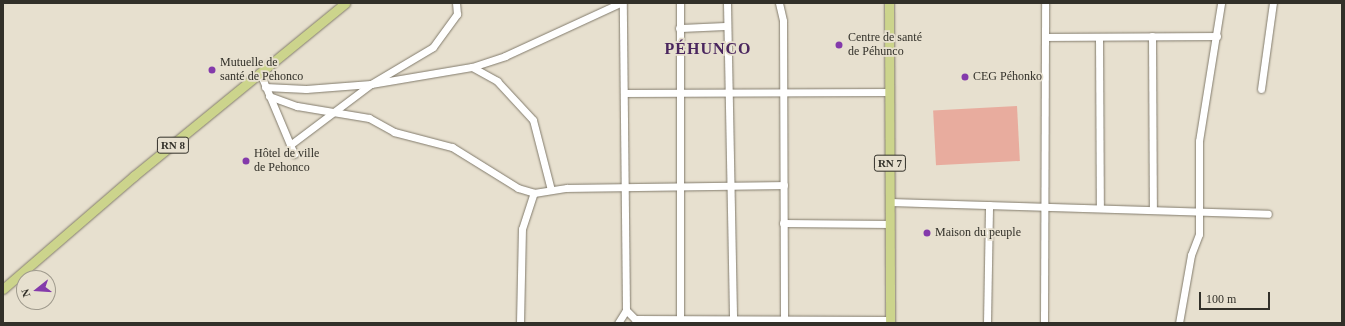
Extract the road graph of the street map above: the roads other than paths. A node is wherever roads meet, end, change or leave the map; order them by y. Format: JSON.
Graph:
{"nodes":[{"id":1,"x":345,"y":3,"type":"edge"},
{"id":2,"x":456,"y":3,"type":"edge"},
{"id":3,"x":620,"y":3,"type":"edge"},
{"id":4,"x":623,"y":3,"type":"edge"},
{"id":5,"x":680,"y":3,"type":"edge"},
{"id":6,"x":727,"y":3,"type":"edge"},
{"id":7,"x":779,"y":3,"type":"edge"},
{"id":8,"x":890,"y":3,"type":"edge"},
{"id":9,"x":1045,"y":3,"type":"edge"},
{"id":10,"x":1221,"y":3,"type":"edge"},
{"id":11,"x":1273,"y":3,"type":"edge"},
{"id":12,"x":727,"y":26,"type":"junction"},
{"id":13,"x":679,"y":28,"type":"junction"},
{"id":14,"x":1152,"y":36,"type":"junction"},
{"id":15,"x":1217,"y":36,"type":"junction"},
{"id":16,"x":1046,"y":37,"type":"junction"},
{"id":17,"x":1099,"y":37,"type":"junction"},
{"id":18,"x":472,"y":68,"type":"junction"},
{"id":19,"x":260,"y":73,"type":"junction"},
{"id":20,"x":371,"y":84,"type":"junction"},
{"id":21,"x":266,"y":87,"type":"junction"},
{"id":22,"x":1260,"y":89,"type":"dead end"},
{"id":23,"x":784,"y":91,"type":"junction"},
{"id":24,"x":679,"y":92,"type":"junction"},
{"id":25,"x":728,"y":92,"type":"junction"},
{"id":26,"x":890,"y":92,"type":"junction"},
{"id":27,"x":624,"y":93,"type":"junction"},
{"id":28,"x":269,"y":96,"type":"junction"},
{"id":29,"x":334,"y":112,"type":"junction"},
{"id":30,"x":290,"y":145,"type":"junction"},
{"id":31,"x":294,"y":154,"type":"dead end"},
{"id":32,"x":784,"y":185,"type":"junction"},
{"id":33,"x":730,"y":186,"type":"junction"},
{"id":34,"x":625,"y":187,"type":"junction"},
{"id":35,"x":679,"y":187,"type":"junction"},
{"id":36,"x":551,"y":190,"type":"junction"},
{"id":37,"x":534,"y":192,"type":"junction"},
{"id":38,"x":890,"y":202,"type":"junction"},
{"id":39,"x":989,"y":205,"type":"junction"},
{"id":40,"x":1046,"y":207,"type":"junction"},
{"id":41,"x":1100,"y":208,"type":"junction"},
{"id":42,"x":1153,"y":210,"type":"junction"},
{"id":43,"x":1198,"y":212,"type":"junction"},
{"id":44,"x":1268,"y":214,"type":"dead end"},
{"id":45,"x":784,"y":223,"type":"junction"},
{"id":46,"x":890,"y":224,"type":"junction"},
{"id":47,"x":3,"y":289,"type":"edge"},
{"id":48,"x":626,"y":310,"type":"junction"},
{"id":49,"x":733,"y":319,"type":"junction"},
{"id":50,"x":680,"y":321,"type":"edge"},
{"id":51,"x":784,"y":321,"type":"edge"},
{"id":52,"x":890,"y":321,"type":"edge"},
{"id":53,"x":520,"y":323,"type":"edge"},
{"id":54,"x":618,"y":323,"type":"edge"},
{"id":55,"x":987,"y":323,"type":"edge"},
{"id":56,"x":1044,"y":323,"type":"edge"},
{"id":57,"x":1179,"y":323,"type":"edge"}],
"edges":[{"from":1,"to":19,"type":"main road","number":"RN 8"},
{"from":2,"to":20,"type":"street"},
{"from":3,"to":18,"type":"street"},
{"from":4,"to":27,"type":"street"},
{"from":5,"to":13,"type":"street"},
{"from":6,"to":12,"type":"street"},
{"from":7,"to":23,"type":"street"},
{"from":8,"to":26,"type":"main road","number":"RN 7"},
{"from":9,"to":16,"type":"street"},
{"from":10,"to":15,"type":"street"},
{"from":11,"to":22,"type":"street"},
{"from":12,"to":13,"type":"street"},
{"from":12,"to":25,"type":"street"},
{"from":13,"to":24,"type":"street"},
{"from":14,"to":15,"type":"street"},
{"from":14,"to":17,"type":"street"},
{"from":14,"to":42,"type":"street"},
{"from":15,"to":43,"type":"street"},
{"from":16,"to":17,"type":"street"},
{"from":16,"to":40,"type":"street"},
{"from":17,"to":41,"type":"street"},
{"from":18,"to":20,"type":"street"},
{"from":18,"to":36,"type":"street"},
{"from":19,"to":21,"type":"street"},
{"from":19,"to":47,"type":"main road","number":"RN 8"},
{"from":20,"to":21,"type":"street"},
{"from":20,"to":29,"type":"street"},
{"from":21,"to":28,"type":"street"},
{"from":23,"to":25,"type":"street"},
{"from":23,"to":26,"type":"street"},
{"from":23,"to":32,"type":"street"},
{"from":24,"to":25,"type":"street"},
{"from":24,"to":27,"type":"street"},
{"from":24,"to":35,"type":"street"},
{"from":25,"to":33,"type":"street"},
{"from":26,"to":38,"type":"main road","number":"RN 7"},
{"from":27,"to":34,"type":"street"},
{"from":28,"to":29,"type":"street"},
{"from":28,"to":30,"type":"street"},
{"from":29,"to":30,"type":"street"},
{"from":29,"to":37,"type":"street"},
{"from":30,"to":31,"type":"street"},
{"from":32,"to":33,"type":"street"},
{"from":32,"to":45,"type":"street"},
{"from":33,"to":35,"type":"street"},
{"from":33,"to":49,"type":"street"},
{"from":34,"to":35,"type":"street"},
{"from":34,"to":36,"type":"street"},
{"from":34,"to":48,"type":"street"},
{"from":35,"to":50,"type":"street"},
{"from":36,"to":37,"type":"street"},
{"from":37,"to":53,"type":"street"},
{"from":38,"to":39,"type":"street"},
{"from":38,"to":46,"type":"main road","number":"RN 7"},
{"from":39,"to":40,"type":"street"},
{"from":39,"to":55,"type":"street"},
{"from":40,"to":41,"type":"street"},
{"from":40,"to":56,"type":"street"},
{"from":41,"to":42,"type":"street"},
{"from":42,"to":43,"type":"street"},
{"from":43,"to":44,"type":"street"},
{"from":43,"to":57,"type":"street"},
{"from":45,"to":46,"type":"street"},
{"from":45,"to":51,"type":"street"},
{"from":46,"to":52,"type":"main road","number":"RN 7"},
{"from":48,"to":50,"type":"street"},
{"from":48,"to":54,"type":"street"},
{"from":49,"to":50,"type":"street"},
{"from":49,"to":51,"type":"street"},
{"from":51,"to":52,"type":"street"}]}
